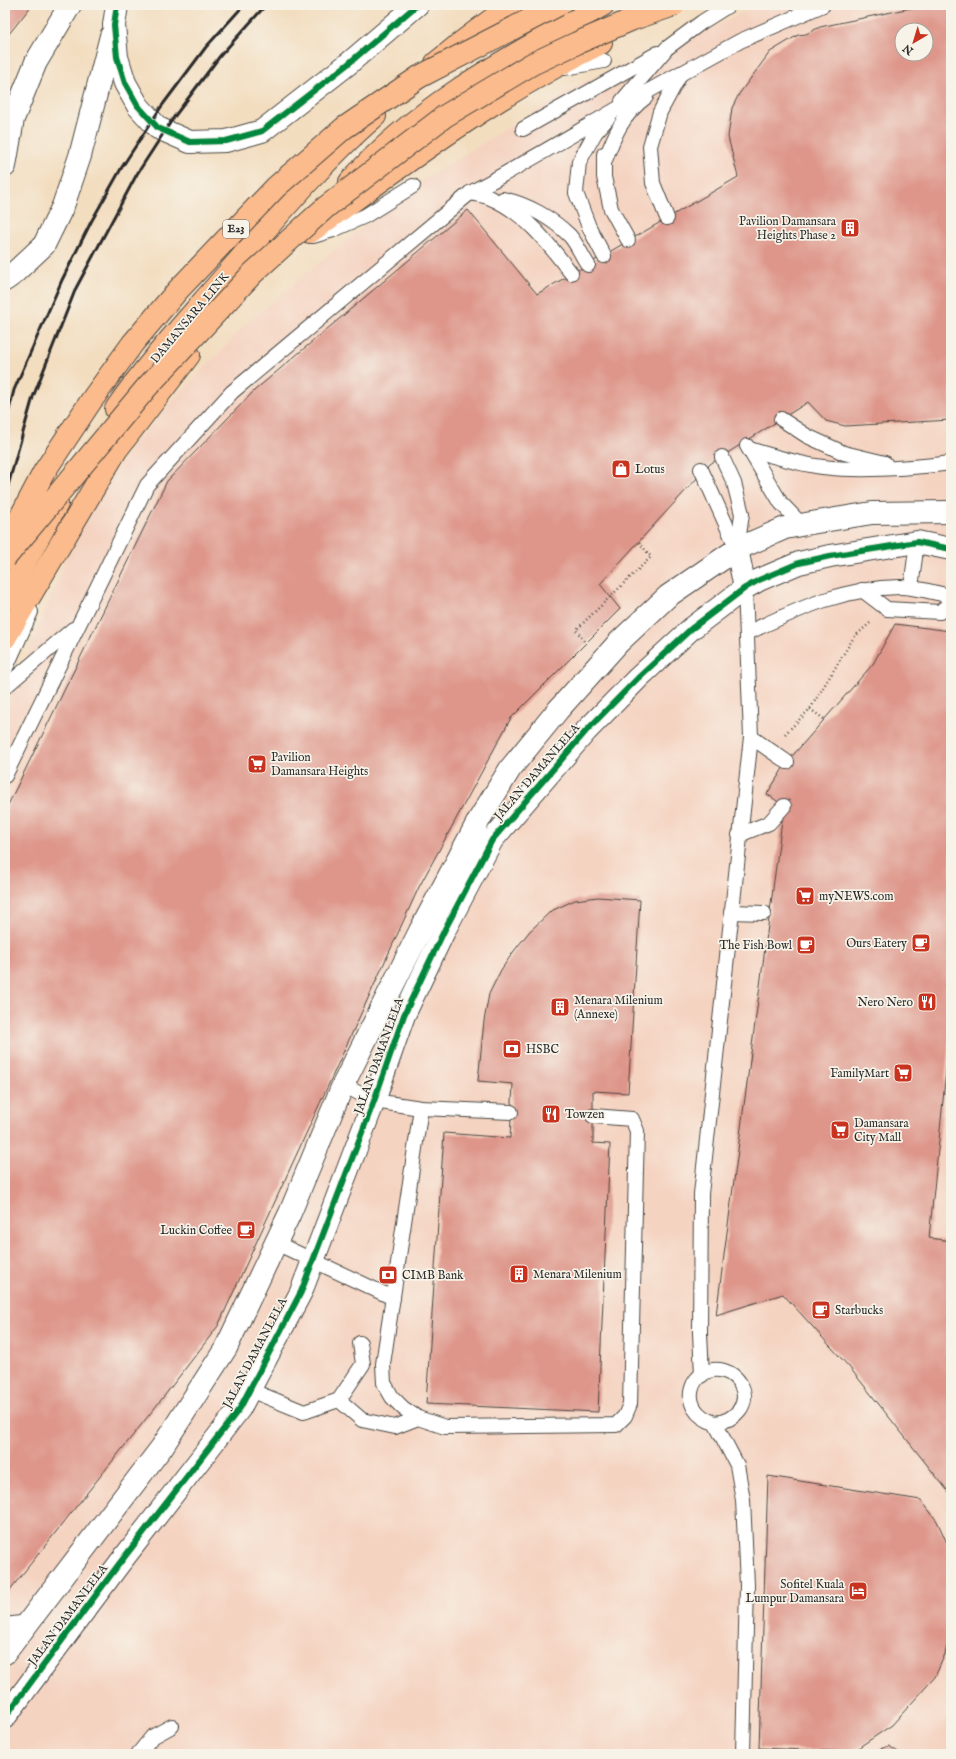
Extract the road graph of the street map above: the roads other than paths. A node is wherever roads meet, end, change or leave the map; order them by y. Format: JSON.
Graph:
{"nodes":[{"id":1,"x":70,"y":5,"type":"edge"},
{"id":2,"x":418,"y":5,"type":"edge"},
{"id":3,"x":511,"y":5,"type":"edge"},
{"id":4,"x":558,"y":5,"type":"edge"},
{"id":5,"x":603,"y":5,"type":"edge"},
{"id":6,"x":675,"y":5,"type":"edge"},
{"id":7,"x":729,"y":5,"type":"edge"},
{"id":8,"x":823,"y":5,"type":"edge"},
{"id":9,"x":115,"y":15,"type":"edge"},
{"id":10,"x":668,"y":48,"type":"junction"},
{"id":11,"x":604,"y":61,"type":"dead end"},
{"id":12,"x":548,"y":71,"type":"junction"},
{"id":13,"x":681,"y":73,"type":"junction"},
{"id":14,"x":616,"y":108,"type":"junction"},
{"id":15,"x":523,"y":129,"type":"dead end"},
{"id":16,"x":604,"y":163,"type":"junction"},
{"id":17,"x":5,"y":166,"type":"edge"},
{"id":18,"x":413,"y":186,"type":"dead end"},
{"id":19,"x":470,"y":193,"type":"junction"},
{"id":20,"x":487,"y":196,"type":"junction"},
{"id":21,"x":667,"y":218,"type":"dead end"},
{"id":22,"x":299,"y":240,"type":"junction"},
{"id":23,"x":628,"y":240,"type":"dead end"},
{"id":24,"x":604,"y":256,"type":"dead end"},
{"id":25,"x":588,"y":265,"type":"dead end"},
{"id":26,"x":571,"y":273,"type":"dead end"},
{"id":27,"x":5,"y":280,"type":"edge"},
{"id":28,"x":782,"y":419,"type":"dead end"},
{"id":29,"x":722,"y":457,"type":"dead end"},
{"id":30,"x":951,"y":463,"type":"edge"},
{"id":31,"x":701,"y":468,"type":"dead end"},
{"id":32,"x":906,"y":468,"type":"junction"},
{"id":33,"x":951,"y":512,"type":"edge"},
{"id":34,"x":802,"y":525,"type":"junction"},
{"id":35,"x":917,"y":542,"type":"junction"},
{"id":36,"x":60,"y":546,"type":"junction"},
{"id":37,"x":5,"y":547,"type":"edge"},
{"id":38,"x":951,"y":549,"type":"edge"},
{"id":39,"x":737,"y":550,"type":"junction"},
{"id":40,"x":5,"y":558,"type":"edge"},
{"id":41,"x":912,"y":580,"type":"dead end"},
{"id":42,"x":745,"y":588,"type":"junction"},
{"id":43,"x":862,"y":590,"type":"junction"},
{"id":44,"x":951,"y":596,"type":"edge"},
{"id":45,"x":5,"y":598,"type":"edge"},
{"id":46,"x":951,"y":602,"type":"edge"},
{"id":47,"x":77,"y":626,"type":"junction"},
{"id":48,"x":747,"y":633,"type":"junction"},
{"id":49,"x":5,"y":638,"type":"edge"},
{"id":50,"x":5,"y":670,"type":"edge"},
{"id":51,"x":5,"y":688,"type":"edge"},
{"id":52,"x":751,"y":737,"type":"junction"},
{"id":53,"x":787,"y":762,"type":"dead end"},
{"id":54,"x":5,"y":776,"type":"edge"},
{"id":55,"x":784,"y":806,"type":"dead end"},
{"id":56,"x":739,"y":835,"type":"junction"},
{"id":57,"x":731,"y":912,"type":"junction"},
{"id":58,"x":764,"y":913,"type":"dead end"},
{"id":59,"x":343,"y":1085,"type":"junction"},
{"id":60,"x":374,"y":1101,"type":"junction"},
{"id":61,"x":421,"y":1108,"type":"junction"},
{"id":62,"x":511,"y":1112,"type":"dead end"},
{"id":63,"x":593,"y":1116,"type":"dead end"},
{"id":64,"x":276,"y":1243,"type":"junction"},
{"id":65,"x":312,"y":1261,"type":"junction"},
{"id":66,"x":393,"y":1298,"type":"junction"},
{"id":67,"x":360,"y":1343,"type":"dead end"},
{"id":68,"x":702,"y":1375,"type":"junction"},
{"id":69,"x":250,"y":1390,"type":"junction"},
{"id":70,"x":339,"y":1400,"type":"junction"},
{"id":71,"x":418,"y":1418,"type":"junction"},
{"id":72,"x":715,"y":1423,"type":"junction"},
{"id":73,"x":29,"y":1622,"type":"junction"},
{"id":74,"x":5,"y":1625,"type":"edge"},
{"id":75,"x":5,"y":1653,"type":"edge"},
{"id":76,"x":5,"y":1717,"type":"edge"},
{"id":77,"x":172,"y":1726,"type":"dead end"},
{"id":78,"x":138,"y":1754,"type":"edge"},
{"id":79,"x":743,"y":1754,"type":"edge"}],
"edges":[{"from":1,"to":17,"type":"street"},
{"from":2,"to":9,"type":"street"},
{"from":3,"to":45,"type":"highway","name":"DAMANSARA LINK","number":"E23"},
{"from":4,"to":37,"type":"highway","name":"DAMANSARA LINK","number":"E23","bridge":true},
{"from":5,"to":22,"type":"highway"},
{"from":6,"to":12,"type":"highway"},
{"from":6,"to":40,"type":"highway","bridge":true},
{"from":7,"to":10,"type":"lane","bridge":true},
{"from":8,"to":13,"type":"lane"},
{"from":9,"to":27,"type":"street"},
{"from":10,"to":14,"type":"lane"},
{"from":10,"to":15,"type":"lane"},
{"from":11,"to":12,"type":"lane"},
{"from":12,"to":22,"type":"highway"},
{"from":13,"to":14,"type":"lane"},
{"from":13,"to":16,"type":"lane"},
{"from":13,"to":21,"type":"lane"},
{"from":14,"to":16,"type":"lane"},
{"from":14,"to":19,"type":"lane"},
{"from":14,"to":24,"type":"lane"},
{"from":16,"to":23,"type":"lane"},
{"from":18,"to":22,"type":"lane"},
{"from":19,"to":20,"type":"lane"},
{"from":19,"to":47,"type":"lane"},
{"from":20,"to":25,"type":"lane"},
{"from":20,"to":26,"type":"lane"},
{"from":22,"to":36,"type":"highway"},
{"from":28,"to":32,"type":"lane"},
{"from":29,"to":39,"type":"lane"},
{"from":30,"to":32,"type":"lane"},
{"from":31,"to":39,"type":"lane"},
{"from":32,"to":34,"type":"lane"},
{"from":33,"to":34,"type":"street","name":"JALAN DAMANLELA"},
{"from":34,"to":39,"type":"street","name":"JALAN DAMANLELA"},
{"from":35,"to":38,"type":"street","name":"JALAN DAMANLELA"},
{"from":35,"to":41,"type":"lane"},
{"from":35,"to":42,"type":"street","name":"JALAN DAMANLELA"},
{"from":36,"to":49,"type":"highway"},
{"from":36,"to":50,"type":"lane"},
{"from":39,"to":42,"type":"street"},
{"from":39,"to":59,"type":"street","name":"JALAN DAMANLELA"},
{"from":42,"to":48,"type":"lane"},
{"from":42,"to":60,"type":"street","name":"JALAN DAMANLELA"},
{"from":43,"to":44,"type":"lane"},
{"from":43,"to":46,"type":"lane"},
{"from":43,"to":48,"type":"lane"},
{"from":47,"to":51,"type":"lane"},
{"from":47,"to":54,"type":"lane"},
{"from":48,"to":52,"type":"lane"},
{"from":52,"to":53,"type":"lane"},
{"from":52,"to":56,"type":"lane"},
{"from":55,"to":56,"type":"lane"},
{"from":56,"to":57,"type":"lane"},
{"from":57,"to":58,"type":"lane"},
{"from":57,"to":68,"type":"lane"},
{"from":59,"to":60,"type":"lane"},
{"from":59,"to":64,"type":"street","name":"JALAN DAMANLELA"},
{"from":60,"to":61,"type":"lane"},
{"from":60,"to":65,"type":"street","name":"JALAN DAMANLELA"},
{"from":61,"to":62,"type":"lane"},
{"from":61,"to":66,"type":"lane"},
{"from":63,"to":71,"type":"lane"},
{"from":64,"to":65,"type":"lane"},
{"from":64,"to":73,"type":"street","name":"JALAN DAMANLELA"},
{"from":65,"to":66,"type":"lane"},
{"from":65,"to":69,"type":"street","name":"JALAN DAMANLELA"},
{"from":66,"to":71,"type":"lane"},
{"from":67,"to":70,"type":"lane"},
{"from":68,"to":72,"type":"lane"},
{"from":68,"to":72,"type":"lane"},
{"from":69,"to":70,"type":"lane"},
{"from":69,"to":76,"type":"street","name":"JALAN DAMANLELA"},
{"from":70,"to":71,"type":"lane"},
{"from":72,"to":79,"type":"lane"},
{"from":73,"to":74,"type":"lane"},
{"from":73,"to":75,"type":"street","name":"JALAN DAMANLELA"},
{"from":77,"to":78,"type":"lane"}]}
